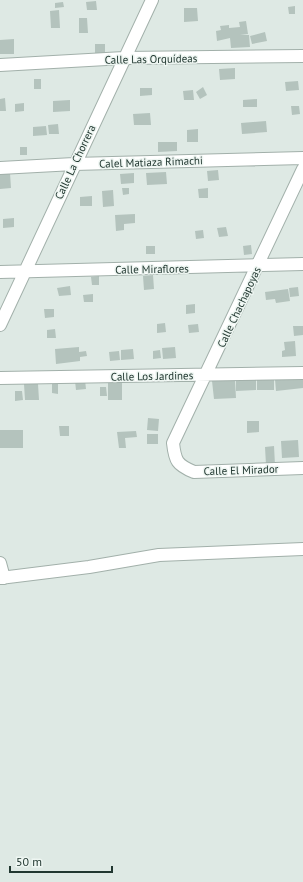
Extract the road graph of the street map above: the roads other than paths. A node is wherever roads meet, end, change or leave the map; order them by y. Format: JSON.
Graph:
{"nodes":[{"id":1,"x":152,"y":0,"type":"edge"},
{"id":2,"x":303,"y":56,"type":"edge"},
{"id":3,"x":124,"y":58,"type":"junction"},
{"id":4,"x":0,"y":65,"type":"edge"},
{"id":5,"x":303,"y":158,"type":"edge"},
{"id":6,"x":74,"y":164,"type":"junction"},
{"id":7,"x":0,"y":168,"type":"edge"},
{"id":8,"x":303,"y":169,"type":"edge"},
{"id":9,"x":303,"y":264,"type":"edge"},
{"id":10,"x":258,"y":266,"type":"junction"},
{"id":11,"x":25,"y":271,"type":"junction"},
{"id":12,"x":0,"y":272,"type":"edge"},
{"id":13,"x":0,"y":325,"type":"edge"},
{"id":14,"x":303,"y":373,"type":"edge"},
{"id":15,"x":207,"y":375,"type":"junction"},
{"id":16,"x":0,"y":378,"type":"edge"},
{"id":17,"x":173,"y":443,"type":"joint"},
{"id":18,"x":303,"y":468,"type":"edge"},
{"id":19,"x":303,"y":550,"type":"edge"},
{"id":20,"x":0,"y":563,"type":"edge"},
{"id":21,"x":2,"y":578,"type":"edge"}],
"edges":[{"from":1,"to":3,"type":"street","name":"Calle La Chorrera"},
{"from":2,"to":3,"type":"street","name":"Calle Las Orquídeas"},
{"from":3,"to":4,"type":"street","name":"Calle Las Orquídeas"},
{"from":3,"to":6,"type":"street","name":"Calle La Chorrera"},
{"from":5,"to":6,"type":"street","name":"Calel Matiaza Rimachi"},
{"from":6,"to":7,"type":"street","name":"Calel Matiaza Rimachi"},
{"from":6,"to":11,"type":"street","name":"Calle La Chorrera"},
{"from":8,"to":10,"type":"street","name":"Calle Chachapoyas"},
{"from":9,"to":10,"type":"street","name":"Calle Miraflores"},
{"from":10,"to":11,"type":"street","name":"Calle Miraflores"},
{"from":10,"to":15,"type":"street","name":"Calle Chachapoyas"},
{"from":11,"to":12,"type":"street","name":"Calle Miraflores"},
{"from":11,"to":13,"type":"street","name":"Calle La Chorrera"},
{"from":14,"to":15,"type":"street","name":"Calle Los Jardines"},
{"from":15,"to":16,"type":"street","name":"Calle Los Jardines"},
{"from":15,"to":17,"type":"street","name":"Calle Chachapoyas"},
{"from":17,"to":18,"type":"street","name":"Calle El Mirador"},
{"from":19,"to":21,"type":"street"},
{"from":20,"to":21,"type":"street"}]}
